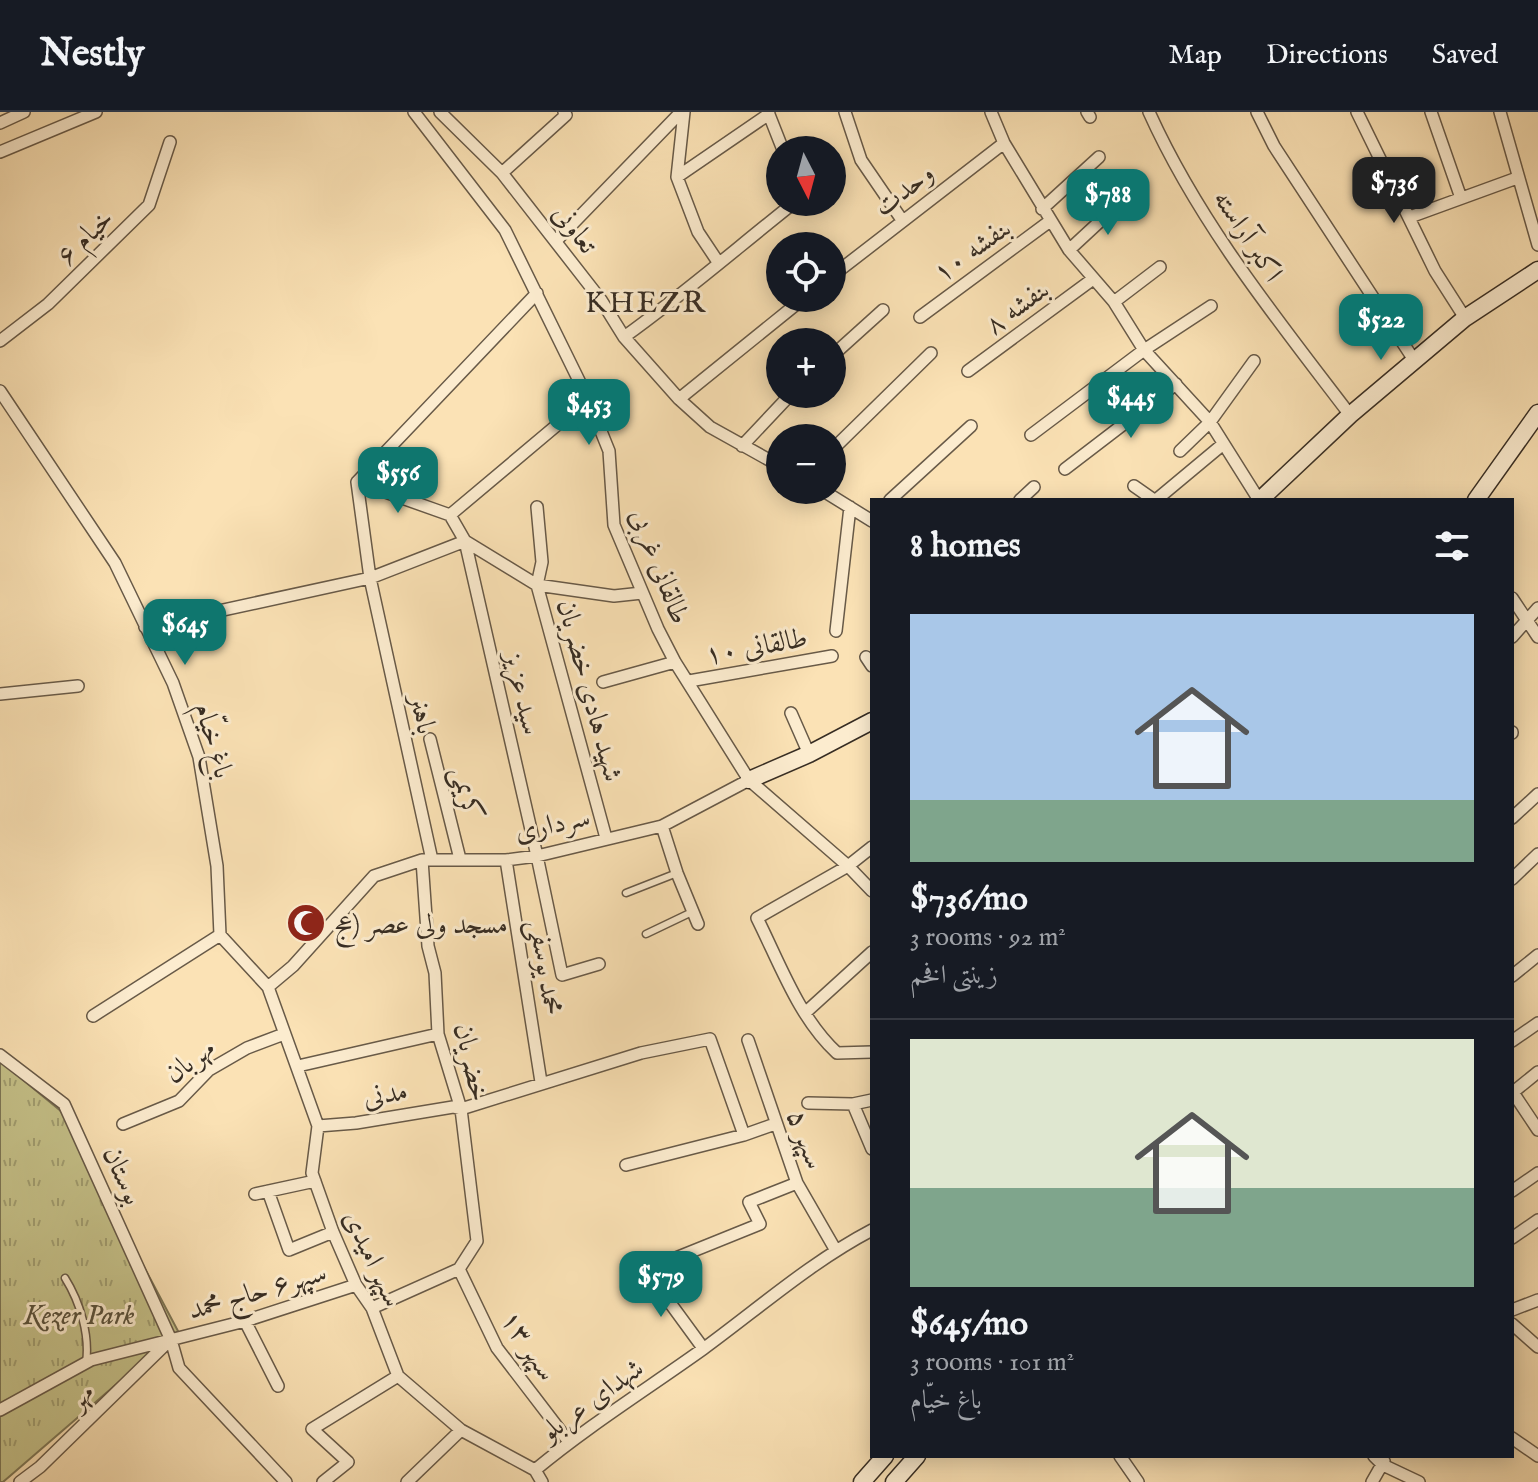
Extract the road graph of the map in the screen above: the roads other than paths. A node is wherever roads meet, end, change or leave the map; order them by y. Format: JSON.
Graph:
{"nodes":[{"id":1,"x":24,"y":112,"type":"edge"},
{"id":2,"x":96,"y":112,"type":"edge"},
{"id":3,"x":414,"y":112,"type":"edge"},
{"id":4,"x":440,"y":112,"type":"edge"},
{"id":5,"x":564,"y":112,"type":"edge"},
{"id":6,"x":682,"y":112,"type":"edge"},
{"id":7,"x":845,"y":112,"type":"edge"},
{"id":8,"x":991,"y":112,"type":"edge"},
{"id":9,"x":1149,"y":112,"type":"edge"},
{"id":10,"x":1257,"y":112,"type":"edge"},
{"id":11,"x":1357,"y":112,"type":"edge"},
{"id":12,"x":1431,"y":112,"type":"edge"},
{"id":13,"x":1500,"y":112,"type":"edge"},
{"id":14,"x":769,"y":113,"type":"edge"},
{"id":15,"x":0,"y":123,"type":"edge"},
{"id":16,"x":778,"y":136,"type":"edge"},
{"id":17,"x":170,"y":142,"type":"dead end"},
{"id":18,"x":1004,"y":143,"type":"junction"},
{"id":19,"x":0,"y":152,"type":"edge"},
{"id":20,"x":1099,"y":157,"type":"dead end"},
{"id":21,"x":502,"y":173,"type":"junction"},
{"id":22,"x":677,"y":177,"type":"junction"},
{"id":23,"x":1517,"y":178,"type":"junction"},
{"id":24,"x":1461,"y":198,"type":"junction"},
{"id":25,"x":1124,"y":199,"type":"dead end"},
{"id":26,"x":1042,"y":209,"type":"junction"},
{"id":27,"x":777,"y":216,"type":"edge"},
{"id":28,"x":1410,"y":217,"type":"junction"},
{"id":29,"x":902,"y":220,"type":"junction"},
{"id":30,"x":1050,"y":221,"type":"junction"},
{"id":31,"x":556,"y":241,"type":"junction"},
{"id":32,"x":1538,"y":245,"type":"edge"},
{"id":33,"x":1069,"y":250,"type":"junction"},
{"id":34,"x":718,"y":262,"type":"junction"},
{"id":35,"x":846,"y":265,"type":"edge"},
{"id":36,"x":1160,"y":267,"type":"dead end"},
{"id":37,"x":1538,"y":270,"type":"edge"},
{"id":38,"x":1093,"y":279,"type":"junction"},
{"id":39,"x":537,"y":293,"type":"junction"},
{"id":40,"x":1114,"y":302,"type":"junction"},
{"id":41,"x":1211,"y":306,"type":"dead end"},
{"id":42,"x":883,"y":310,"type":"dead end"},
{"id":43,"x":787,"y":312,"type":"edge"},
{"id":44,"x":920,"y":317,"type":"dead end"},
{"id":45,"x":1465,"y":318,"type":"junction"},
{"id":46,"x":624,"y":337,"type":"junction"},
{"id":47,"x":0,"y":341,"type":"edge"},
{"id":48,"x":846,"y":343,"type":"edge"},
{"id":49,"x":1144,"y":350,"type":"junction"},
{"id":50,"x":931,"y":353,"type":"dead end"},
{"id":51,"x":1414,"y":360,"type":"junction"},
{"id":52,"x":1254,"y":361,"type":"dead end"},
{"id":53,"x":968,"y":371,"type":"dead end"},
{"id":54,"x":1176,"y":384,"type":"junction"},
{"id":55,"x":0,"y":391,"type":"edge"},
{"id":56,"x":588,"y":399,"type":"junction"},
{"id":57,"x":679,"y":399,"type":"junction"},
{"id":58,"x":778,"y":408,"type":"edge"},
{"id":59,"x":1350,"y":415,"type":"junction"},
{"id":60,"x":1536,"y":421,"type":"edge"},
{"id":61,"x":1210,"y":422,"type":"junction"},
{"id":62,"x":971,"y":426,"type":"dead end"},
{"id":63,"x":1031,"y":435,"type":"dead end"},
{"id":64,"x":846,"y":436,"type":"edge"},
{"id":65,"x":1222,"y":445,"type":"junction"},
{"id":66,"x":742,"y":446,"type":"junction"},
{"id":67,"x":1180,"y":451,"type":"dead end"},
{"id":68,"x":766,"y":459,"type":"edge"},
{"id":69,"x":1065,"y":469,"type":"dead end"},
{"id":70,"x":357,"y":482,"type":"junction"},
{"id":71,"x":1134,"y":486,"type":"dead end"},
{"id":72,"x":1034,"y":487,"type":"dead end"},
{"id":73,"x":892,"y":498,"type":"edge"},
{"id":74,"x":1022,"y":498,"type":"edge"},
{"id":75,"x":1152,"y":498,"type":"edge"},
{"id":76,"x":1157,"y":498,"type":"edge"},
{"id":77,"x":1258,"y":498,"type":"edge"},
{"id":78,"x":1261,"y":498,"type":"edge"},
{"id":79,"x":1478,"y":498,"type":"edge"},
{"id":80,"x":845,"y":504,"type":"edge"},
{"id":81,"x":537,"y":507,"type":"dead end"},
{"id":82,"x":850,"y":507,"type":"junction"},
{"id":83,"x":450,"y":515,"type":"junction"},
{"id":84,"x":870,"y":518,"type":"edge"},
{"id":85,"x":465,"y":541,"type":"junction"},
{"id":86,"x":370,"y":578,"type":"junction"},
{"id":87,"x":537,"y":585,"type":"junction"},
{"id":88,"x":642,"y":593,"type":"junction"},
{"id":89,"x":1514,"y":601,"type":"edge"},
{"id":90,"x":1538,"y":608,"type":"edge"},
{"id":91,"x":1528,"y":619,"type":"junction"},
{"id":92,"x":145,"y":627,"type":"junction"},
{"id":93,"x":836,"y":631,"type":"dead end"},
{"id":94,"x":1514,"y":635,"type":"edge"},
{"id":95,"x":1538,"y":637,"type":"edge"},
{"id":96,"x":832,"y":656,"type":"dead end"},
{"id":97,"x":675,"y":662,"type":"junction"},
{"id":98,"x":689,"y":681,"type":"junction"},
{"id":99,"x":603,"y":682,"type":"dead end"},
{"id":100,"x":78,"y":686,"type":"dead end"},
{"id":101,"x":0,"y":694,"type":"edge"},
{"id":102,"x":791,"y":713,"type":"dead end"},
{"id":103,"x":870,"y":722,"type":"edge"},
{"id":104,"x":430,"y":739,"type":"dead end"},
{"id":105,"x":809,"y":754,"type":"junction"},
{"id":106,"x":749,"y":780,"type":"junction"},
{"id":107,"x":1538,"y":794,"type":"edge"},
{"id":108,"x":1514,"y":816,"type":"edge"},
{"id":109,"x":662,"y":826,"type":"junction"},
{"id":110,"x":606,"y":838,"type":"junction"},
{"id":111,"x":870,"y":849,"type":"edge"},
{"id":112,"x":1538,"y":854,"type":"edge"},
{"id":113,"x":537,"y":856,"type":"junction"},
{"id":114,"x":460,"y":859,"type":"junction"},
{"id":115,"x":427,"y":860,"type":"junction"},
{"id":116,"x":506,"y":860,"type":"junction"},
{"id":117,"x":848,"y":866,"type":"junction"},
{"id":118,"x":677,"y":873,"type":"junction"},
{"id":119,"x":1514,"y":877,"type":"edge"},
{"id":120,"x":870,"y":889,"type":"edge"},
{"id":121,"x":626,"y":893,"type":"dead end"},
{"id":122,"x":695,"y":918,"type":"joint"},
{"id":123,"x":646,"y":934,"type":"dead end"},
{"id":124,"x":220,"y":935,"type":"junction"},
{"id":125,"x":870,"y":954,"type":"edge"},
{"id":126,"x":1538,"y":955,"type":"edge"},
{"id":127,"x":599,"y":964,"type":"dead end"},
{"id":128,"x":1514,"y":974,"type":"edge"},
{"id":129,"x":268,"y":987,"type":"junction"},
{"id":130,"x":805,"y":1013,"type":"junction"},
{"id":131,"x":93,"y":1016,"type":"dead end"},
{"id":132,"x":1538,"y":1023,"type":"edge"},
{"id":133,"x":284,"y":1034,"type":"junction"},
{"id":134,"x":438,"y":1034,"type":"junction"},
{"id":135,"x":748,"y":1040,"type":"dead end"},
{"id":136,"x":1514,"y":1040,"type":"edge"},
{"id":137,"x":870,"y":1052,"type":"edge"},
{"id":138,"x":0,"y":1055,"type":"edge"},
{"id":139,"x":298,"y":1066,"type":"junction"},
{"id":140,"x":1538,"y":1072,"type":"edge"},
{"id":141,"x":541,"y":1082,"type":"junction"},
{"id":142,"x":1514,"y":1090,"type":"edge"},
{"id":143,"x":1514,"y":1095,"type":"edge"},
{"id":144,"x":870,"y":1100,"type":"edge"},
{"id":145,"x":808,"y":1103,"type":"dead end"},
{"id":146,"x":853,"y":1104,"type":"junction"},
{"id":147,"x":461,"y":1109,"type":"junction"},
{"id":148,"x":123,"y":1124,"type":"dead end"},
{"id":149,"x":775,"y":1124,"type":"junction"},
{"id":150,"x":318,"y":1126,"type":"junction"},
{"id":151,"x":1538,"y":1130,"type":"edge"},
{"id":152,"x":744,"y":1135,"type":"junction"},
{"id":153,"x":870,"y":1144,"type":"edge"},
{"id":154,"x":626,"y":1165,"type":"dead end"},
{"id":155,"x":1538,"y":1173,"type":"edge"},
{"id":156,"x":315,"y":1181,"type":"junction"},
{"id":157,"x":797,"y":1183,"type":"junction"},
{"id":158,"x":1514,"y":1190,"type":"edge"},
{"id":159,"x":268,"y":1191,"type":"junction"},
{"id":160,"x":255,"y":1194,"type":"dead end"},
{"id":161,"x":1538,"y":1220,"type":"edge"},
{"id":162,"x":870,"y":1231,"type":"edge"},
{"id":163,"x":333,"y":1232,"type":"junction"},
{"id":164,"x":1514,"y":1237,"type":"edge"},
{"id":165,"x":835,"y":1249,"type":"junction"},
{"id":166,"x":459,"y":1269,"type":"junction"},
{"id":167,"x":65,"y":1278,"type":"dead end"},
{"id":168,"x":356,"y":1285,"type":"junction"},
{"id":169,"x":1538,"y":1300,"type":"edge"},
{"id":170,"x":372,"y":1308,"type":"junction"},
{"id":171,"x":1514,"y":1309,"type":"edge"},
{"id":172,"x":245,"y":1321,"type":"junction"},
{"id":173,"x":1514,"y":1326,"type":"edge"},
{"id":174,"x":171,"y":1340,"type":"junction"},
{"id":175,"x":1538,"y":1347,"type":"edge"},
{"id":176,"x":703,"y":1348,"type":"junction"},
{"id":177,"x":86,"y":1363,"type":"junction"},
{"id":178,"x":398,"y":1376,"type":"junction"},
{"id":179,"x":278,"y":1386,"type":"dead end"},
{"id":180,"x":0,"y":1410,"type":"edge"},
{"id":181,"x":461,"y":1430,"type":"junction"},
{"id":182,"x":1514,"y":1439,"type":"edge"},
{"id":183,"x":569,"y":1442,"type":"junction"},
{"id":184,"x":1538,"y":1456,"type":"edge"},
{"id":185,"x":883,"y":1458,"type":"edge"},
{"id":186,"x":915,"y":1458,"type":"edge"},
{"id":187,"x":1121,"y":1458,"type":"edge"},
{"id":188,"x":1381,"y":1459,"type":"edge"},
{"id":189,"x":535,"y":1470,"type":"junction"},
{"id":190,"x":20,"y":1482,"type":"edge"},
{"id":191,"x":286,"y":1482,"type":"edge"},
{"id":192,"x":323,"y":1482,"type":"edge"},
{"id":193,"x":407,"y":1482,"type":"edge"},
{"id":194,"x":542,"y":1482,"type":"edge"},
{"id":195,"x":862,"y":1482,"type":"edge"},
{"id":196,"x":894,"y":1482,"type":"edge"},
{"id":197,"x":1138,"y":1482,"type":"edge"},
{"id":198,"x":1372,"y":1482,"type":"edge"},
{"id":199,"x":1419,"y":1482,"type":"edge"}],
"edges":[{"from":1,"to":15,"type":"street"},
{"from":2,"to":19,"type":"street"},
{"from":3,"to":39,"type":"street","name":"طالقانی غربی"},
{"from":4,"to":21,"type":"street","name":"تعاونی"},
{"from":5,"to":21,"type":"street"},
{"from":6,"to":22,"type":"street"},
{"from":6,"to":31,"type":"street"},
{"from":7,"to":29,"type":"street"},
{"from":8,"to":18,"type":"street"},
{"from":9,"to":59,"type":"street","name":"اکبر آراسته"},
{"from":10,"to":51,"type":"street"},
{"from":11,"to":28,"type":"street"},
{"from":12,"to":24,"type":"street"},
{"from":13,"to":23,"type":"street"},
{"from":14,"to":16,"type":"street"},
{"from":14,"to":22,"type":"street"},
{"from":17,"to":47,"type":"street","name":"خیام ۶"},
{"from":18,"to":26,"type":"street"},
{"from":18,"to":29,"type":"street","name":"وحدت"},
{"from":20,"to":26,"type":"street"},
{"from":21,"to":31,"type":"street","name":"تعاونی"},
{"from":22,"to":34,"type":"street"},
{"from":23,"to":24,"type":"street"},
{"from":23,"to":32,"type":"street"},
{"from":24,"to":28,"type":"street"},
{"from":25,"to":33,"type":"street"},
{"from":26,"to":30,"type":"street"},
{"from":27,"to":34,"type":"street"},
{"from":28,"to":45,"type":"street"},
{"from":29,"to":35,"type":"street","name":"وحدت"},
{"from":30,"to":33,"type":"street"},
{"from":30,"to":44,"type":"street","name":"بنفشه ۱۰"},
{"from":31,"to":46,"type":"street","name":"تعاونی"},
{"from":33,"to":38,"type":"street"},
{"from":34,"to":46,"type":"street"},
{"from":36,"to":40,"type":"street"},
{"from":37,"to":45,"type":"main road"},
{"from":38,"to":40,"type":"street"},
{"from":38,"to":53,"type":"street","name":"بنفشه ۸"},
{"from":39,"to":56,"type":"street","name":"طالقانی غربی"},
{"from":39,"to":70,"type":"street"},
{"from":40,"to":49,"type":"street"},
{"from":41,"to":49,"type":"street"},
{"from":42,"to":48,"type":"street"},
{"from":43,"to":57,"type":"street"},
{"from":45,"to":51,"type":"main road"},
{"from":46,"to":57,"type":"street","name":"تعاونی"},
{"from":49,"to":54,"type":"street"},
{"from":49,"to":63,"type":"street"},
{"from":50,"to":64,"type":"street"},
{"from":51,"to":59,"type":"main road"},
{"from":52,"to":61,"type":"street"},
{"from":54,"to":61,"type":"street"},
{"from":54,"to":69,"type":"street"},
{"from":55,"to":92,"type":"street","name":"باغ خیّام"},
{"from":56,"to":83,"type":"street"},
{"from":56,"to":88,"type":"street","name":"طالقانی غربی"},
{"from":57,"to":66,"type":"street","name":"تعاونی"},
{"from":58,"to":66,"type":"street"},
{"from":59,"to":78,"type":"main road"},
{"from":60,"to":79,"type":"main road"},
{"from":61,"to":65,"type":"street"},
{"from":61,"to":67,"type":"street"},
{"from":62,"to":73,"type":"street"},
{"from":65,"to":76,"type":"street"},
{"from":65,"to":77,"type":"street"},
{"from":66,"to":68,"type":"street","name":"تعاونی"},
{"from":70,"to":83,"type":"street"},
{"from":70,"to":86,"type":"street","name":"باهنر"},
{"from":71,"to":75,"type":"street"},
{"from":72,"to":74,"type":"street"},
{"from":80,"to":82,"type":"street"},
{"from":81,"to":87,"type":"street","name":"شهید هادی خضریان"},
{"from":82,"to":84,"type":"street"},
{"from":82,"to":93,"type":"street"},
{"from":83,"to":85,"type":"street"},
{"from":85,"to":86,"type":"street"},
{"from":85,"to":87,"type":"street"},
{"from":85,"to":113,"type":"street","name":"سید عزیز"},
{"from":86,"to":92,"type":"street"},
{"from":86,"to":115,"type":"street","name":"باهنر"},
{"from":87,"to":88,"type":"street"},
{"from":87,"to":110,"type":"street","name":"شهید هادی خضریان"},
{"from":88,"to":97,"type":"street","name":"طالقانی غربی"},
{"from":89,"to":91,"type":"street"},
{"from":90,"to":91,"type":"street"},
{"from":91,"to":94,"type":"street"},
{"from":91,"to":95,"type":"street"},
{"from":92,"to":124,"type":"street","name":"باغ خیّام"},
{"from":96,"to":98,"type":"street","name":"طالقانی ۱۰"},
{"from":97,"to":98,"type":"street","name":"طالقانی غربی"},
{"from":97,"to":99,"type":"street"},
{"from":98,"to":106,"type":"street","name":"طالقانی غربی"},
{"from":100,"to":101,"type":"street"},
{"from":102,"to":105,"type":"street"},
{"from":103,"to":105,"type":"main road","name":"سرداری"},
{"from":104,"to":114,"type":"street","name":"کریمی"},
{"from":105,"to":106,"type":"main road","name":"سرداری"},
{"from":106,"to":109,"type":"street","name":"سرداری"},
{"from":106,"to":117,"type":"street","name":"طالقانی غربی"},
{"from":107,"to":108,"type":"street"},
{"from":109,"to":110,"type":"street","name":"سرداری"},
{"from":109,"to":118,"type":"street"},
{"from":110,"to":113,"type":"street","name":"سرداری"},
{"from":111,"to":117,"type":"street"},
{"from":112,"to":119,"type":"street"},
{"from":113,"to":116,"type":"street","name":"سرداری"},
{"from":113,"to":127,"type":"street","name":"سید عزیز"},
{"from":114,"to":115,"type":"street","name":"سرداری"},
{"from":114,"to":116,"type":"street","name":"سرداری"},
{"from":115,"to":129,"type":"street","name":"سرداری"},
{"from":115,"to":134,"type":"street","name":"خضریان"},
{"from":116,"to":141,"type":"street","name":"محمد یوسفی"},
{"from":117,"to":120,"type":"street","name":"طالقانی غربی"},
{"from":117,"to":130,"type":"street"},
{"from":118,"to":121,"type":"lane"},
{"from":118,"to":122,"type":"street"},
{"from":122,"to":123,"type":"lane"},
{"from":124,"to":129,"type":"street"},
{"from":124,"to":131,"type":"street"},
{"from":125,"to":130,"type":"street"},
{"from":126,"to":128,"type":"street"},
{"from":129,"to":133,"type":"street","name":"سپهر امیدی"},
{"from":130,"to":137,"type":"street"},
{"from":132,"to":136,"type":"street"},
{"from":133,"to":139,"type":"street","name":"سپهر امیدی"},
{"from":133,"to":148,"type":"street","name":"مهربان"},
{"from":134,"to":139,"type":"street"},
{"from":134,"to":147,"type":"street","name":"خضریان"},
{"from":135,"to":149,"type":"street","name":"سپهر ۵"},
{"from":138,"to":174,"type":"street","name":"بوستان"},
{"from":139,"to":150,"type":"street","name":"سپهر امیدی"},
{"from":140,"to":142,"type":"street"},
{"from":141,"to":147,"type":"street","name":"مدنی"},
{"from":141,"to":152,"type":"street","name":"مدنی"},
{"from":143,"to":151,"type":"street"},
{"from":144,"to":146,"type":"street"},
{"from":145,"to":146,"type":"street"},
{"from":146,"to":153,"type":"street"},
{"from":147,"to":150,"type":"street","name":"مدنی"},
{"from":147,"to":166,"type":"street","name":"خضریان"},
{"from":149,"to":152,"type":"street"},
{"from":149,"to":157,"type":"street","name":"سپهر ۵"},
{"from":150,"to":156,"type":"street","name":"سپهر امیدی"},
{"from":152,"to":154,"type":"street"},
{"from":155,"to":158,"type":"street"},
{"from":156,"to":159,"type":"street"},
{"from":156,"to":163,"type":"street","name":"سپهر امیدی"},
{"from":157,"to":165,"type":"street","name":"سپهر ۵"},
{"from":157,"to":176,"type":"street"},
{"from":159,"to":160,"type":"street"},
{"from":159,"to":163,"type":"street"},
{"from":161,"to":164,"type":"street"},
{"from":162,"to":165,"type":"street","name":"شهدای عربلو"},
{"from":163,"to":168,"type":"street","name":"سپهر امیدی"},
{"from":165,"to":176,"type":"street","name":"شهدای عربلو"},
{"from":166,"to":170,"type":"street"},
{"from":166,"to":183,"type":"street","name":"سپهر ۱۳"},
{"from":167,"to":177,"type":"lane"},
{"from":168,"to":170,"type":"street","name":"سپهر امیدی"},
{"from":168,"to":172,"type":"street","name":"سپهر۶ حاج محمد"},
{"from":169,"to":171,"type":"street"},
{"from":170,"to":178,"type":"street","name":"سپهر امیدی"},
{"from":172,"to":174,"type":"street","name":"سپهر۶ حاج محمد"},
{"from":172,"to":179,"type":"street"},
{"from":173,"to":175,"type":"street"},
{"from":174,"to":177,"type":"street","name":"سپهر۶ حاج محمد"},
{"from":174,"to":190,"type":"street","name":"مهر"},
{"from":174,"to":191,"type":"street","name":"بوستان"},
{"from":176,"to":183,"type":"street","name":"شهدای عربلو"},
{"from":177,"to":180,"type":"street","name":"سپهر۶ حاج محمد"},
{"from":178,"to":181,"type":"street","name":"سپهر امیدی"},
{"from":178,"to":192,"type":"street"},
{"from":181,"to":189,"type":"street","name":"سپهر امیدی"},
{"from":181,"to":193,"type":"street"},
{"from":182,"to":184,"type":"street"},
{"from":183,"to":189,"type":"street","name":"شهدای عربلو"},
{"from":185,"to":195,"type":"main road"},
{"from":186,"to":196,"type":"main road"},
{"from":187,"to":197,"type":"street"},
{"from":188,"to":198,"type":"street"},
{"from":188,"to":199,"type":"street"},
{"from":189,"to":194,"type":"street"}]}
